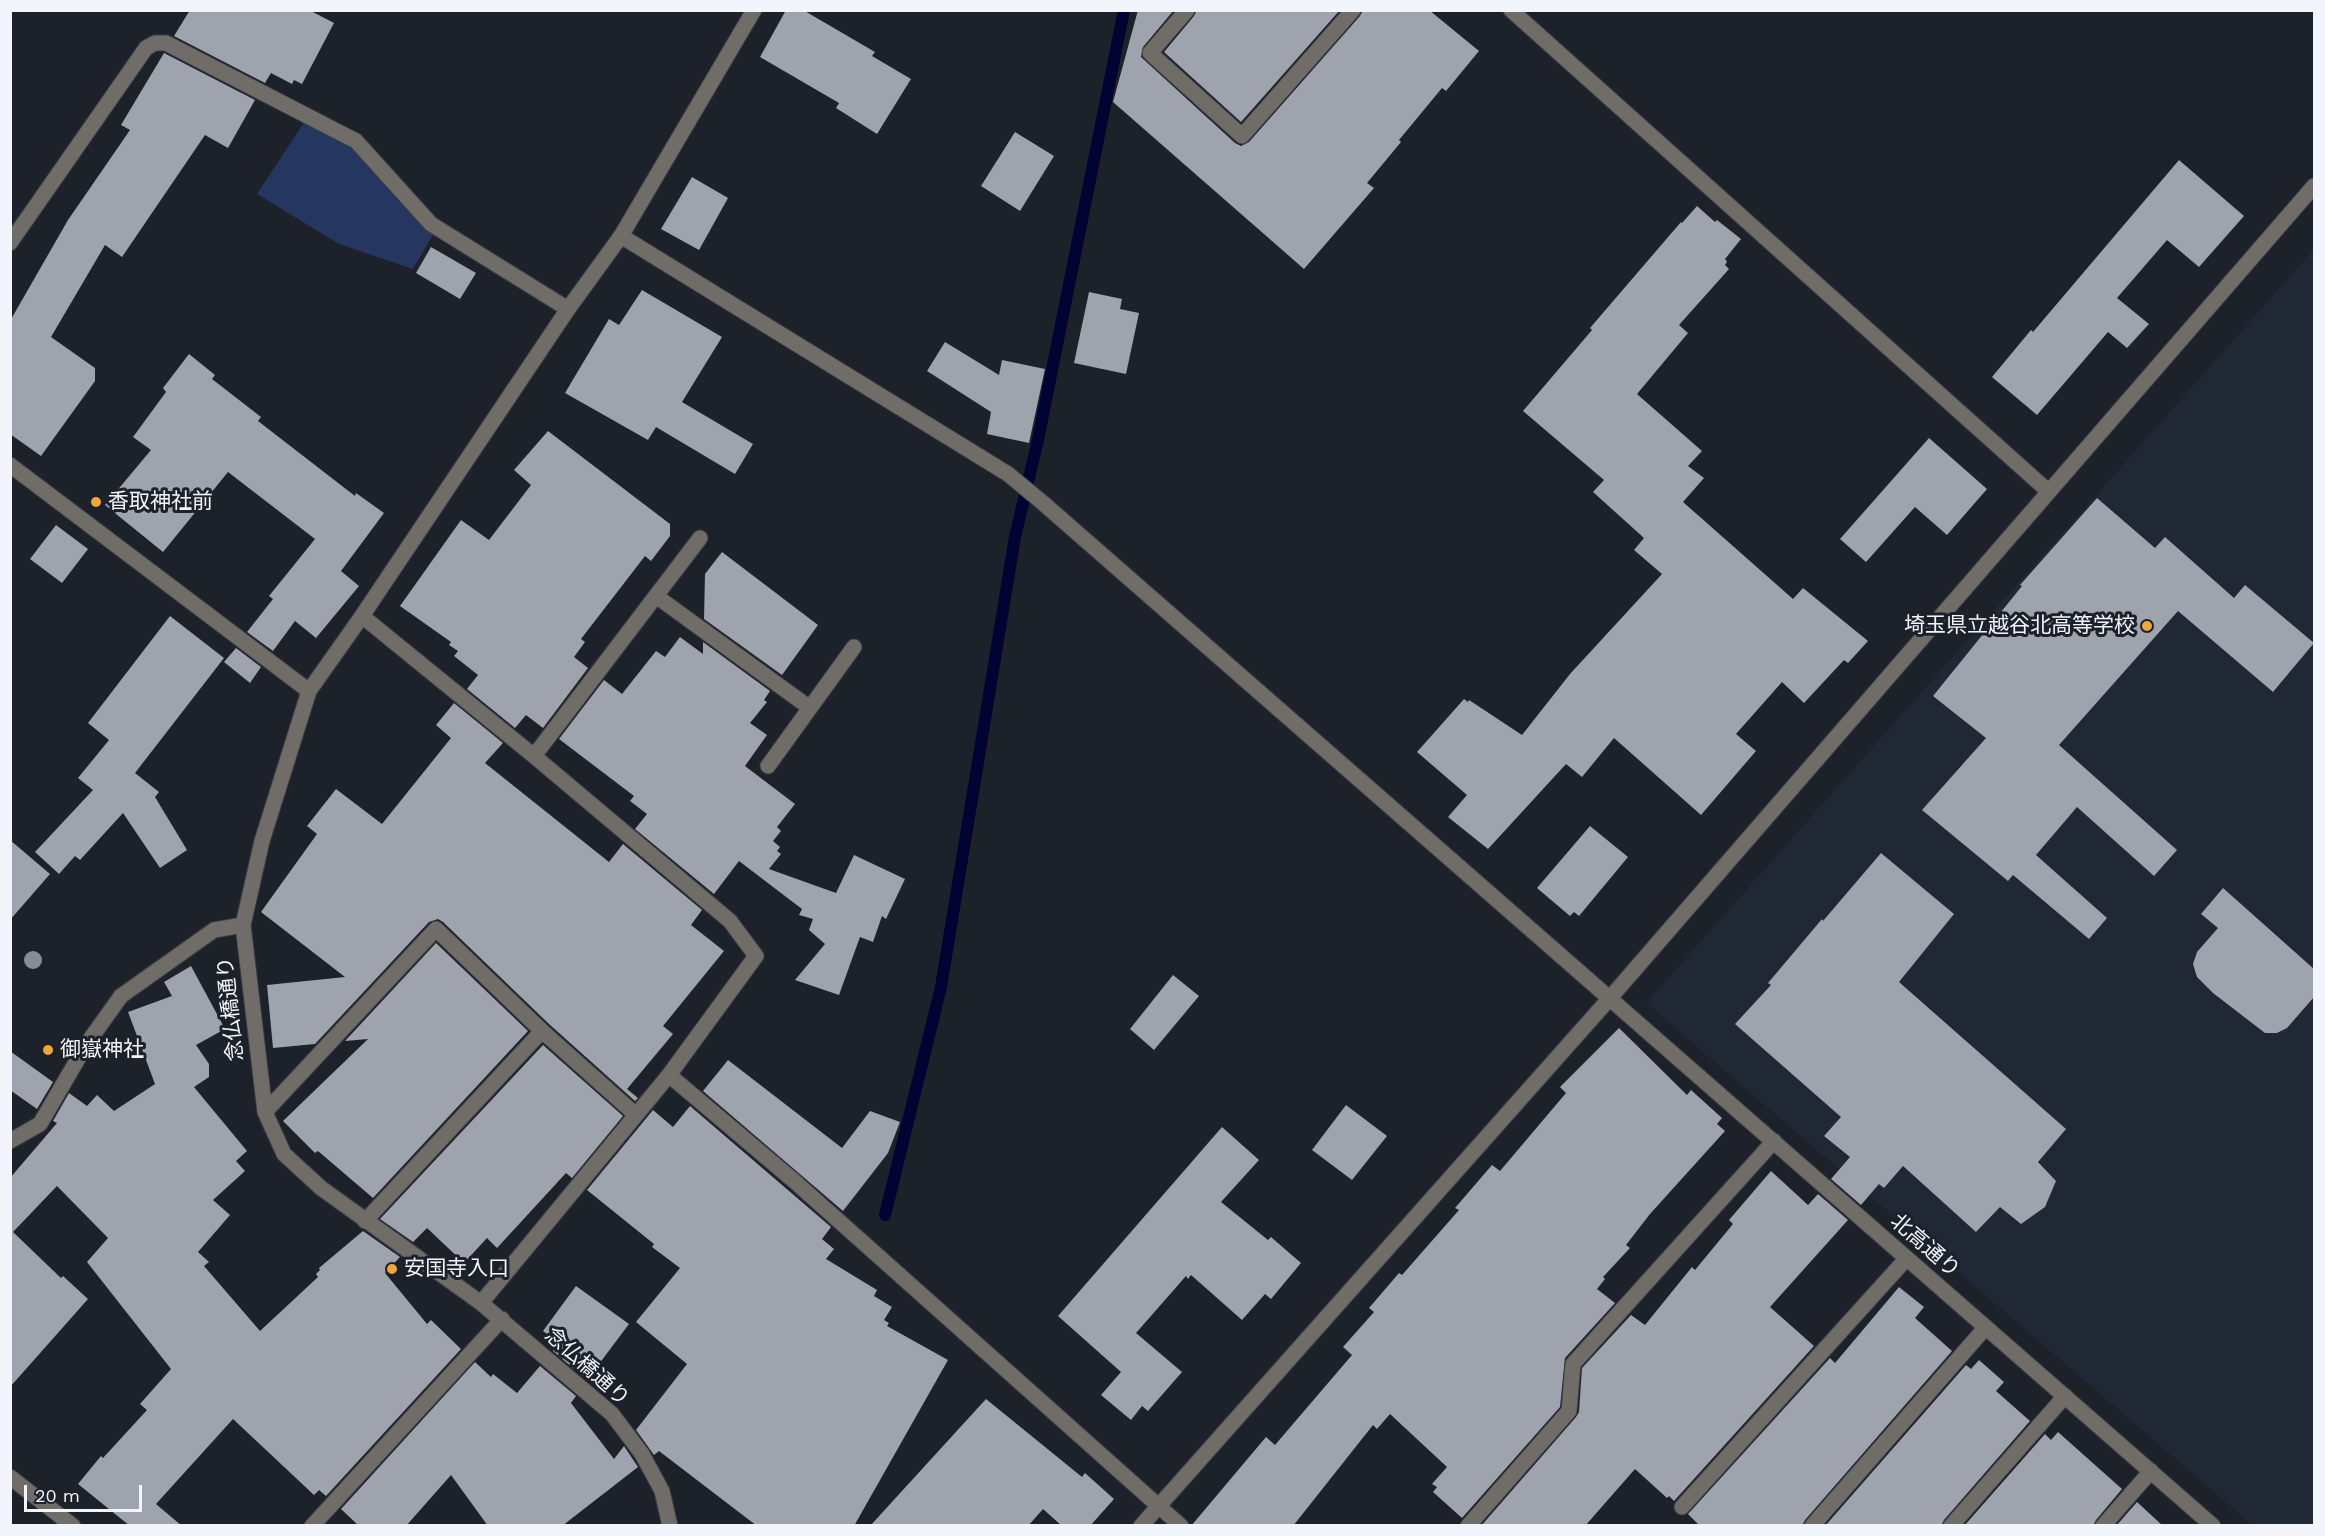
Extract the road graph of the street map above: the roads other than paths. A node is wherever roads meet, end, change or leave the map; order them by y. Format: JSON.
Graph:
{"nodes":[{"id":1,"x":754,"y":10,"type":"edge"},
{"id":2,"x":1187,"y":10,"type":"edge"},
{"id":3,"x":1353,"y":10,"type":"edge"},
{"id":4,"x":1511,"y":10,"type":"edge"},
{"id":5,"x":2314,"y":186,"type":"edge"},
{"id":6,"x":621,"y":236,"type":"junction"},
{"id":7,"x":10,"y":243,"type":"edge"},
{"id":8,"x":568,"y":309,"type":"junction"},
{"id":9,"x":10,"y":465,"type":"edge"},
{"id":10,"x":2048,"y":491,"type":"junction"},
{"id":11,"x":700,"y":538,"type":"dead end"},
{"id":12,"x":656,"y":596,"type":"junction"},
{"id":13,"x":362,"y":616,"type":"junction"},
{"id":14,"x":854,"y":647,"type":"dead end"},
{"id":15,"x":309,"y":691,"type":"junction"},
{"id":16,"x":810,"y":708,"type":"junction"},
{"id":17,"x":534,"y":756,"type":"junction"},
{"id":18,"x":768,"y":766,"type":"dead end"},
{"id":19,"x":243,"y":925,"type":"junction"},
{"id":20,"x":1610,"y":998,"type":"junction"},
{"id":21,"x":542,"y":1031,"type":"junction"},
{"id":22,"x":669,"y":1075,"type":"junction"},
{"id":23,"x":265,"y":1112,"type":"junction"},
{"id":24,"x":636,"y":1115,"type":"junction"},
{"id":25,"x":10,"y":1141,"type":"edge"},
{"id":26,"x":1774,"y":1142,"type":"junction"},
{"id":27,"x":365,"y":1221,"type":"junction"},
{"id":28,"x":1907,"y":1258,"type":"junction"},
{"id":29,"x":481,"y":1303,"type":"junction"},
{"id":30,"x":502,"y":1319,"type":"junction"},
{"id":31,"x":1986,"y":1328,"type":"junction"},
{"id":32,"x":2065,"y":1396,"type":"junction"},
{"id":33,"x":2151,"y":1471,"type":"junction"},
{"id":34,"x":10,"y":1477,"type":"edge"},
{"id":35,"x":1158,"y":1505,"type":"junction"},
{"id":36,"x":1682,"y":1507,"type":"dead end"},
{"id":37,"x":73,"y":1526,"type":"edge"},
{"id":38,"x":312,"y":1526,"type":"edge"},
{"id":39,"x":670,"y":1526,"type":"edge"},
{"id":40,"x":1141,"y":1526,"type":"edge"},
{"id":41,"x":1181,"y":1526,"type":"edge"},
{"id":42,"x":1468,"y":1526,"type":"edge"},
{"id":43,"x":1812,"y":1526,"type":"edge"},
{"id":44,"x":1951,"y":1526,"type":"edge"},
{"id":45,"x":2103,"y":1526,"type":"edge"},
{"id":46,"x":2213,"y":1526,"type":"edge"}],
"edges":[{"from":1,"to":6,"type":"street","name":"念仏橋通り"},
{"from":2,"to":3,"type":"street"},
{"from":4,"to":10,"type":"street"},
{"from":5,"to":10,"type":"street"},
{"from":6,"to":8,"type":"street","name":"念仏橋通り"},
{"from":6,"to":20,"type":"street","name":"北高通り"},
{"from":7,"to":8,"type":"street"},
{"from":8,"to":13,"type":"street","name":"念仏橋通り"},
{"from":9,"to":15,"type":"street"},
{"from":10,"to":20,"type":"street"},
{"from":11,"to":12,"type":"street"},
{"from":12,"to":16,"type":"street"},
{"from":12,"to":17,"type":"street"},
{"from":13,"to":15,"type":"street","name":"念仏橋通り"},
{"from":13,"to":17,"type":"street"},
{"from":14,"to":16,"type":"street"},
{"from":15,"to":19,"type":"street","name":"念仏橋通り"},
{"from":16,"to":18,"type":"street"},
{"from":17,"to":22,"type":"street"},
{"from":19,"to":23,"type":"street","name":"念仏橋通り"},
{"from":19,"to":25,"type":"street"},
{"from":20,"to":26,"type":"street","name":"北高通り"},
{"from":20,"to":35,"type":"street"},
{"from":21,"to":23,"type":"street"},
{"from":21,"to":24,"type":"street"},
{"from":21,"to":27,"type":"street"},
{"from":22,"to":24,"type":"street"},
{"from":22,"to":35,"type":"street"},
{"from":23,"to":27,"type":"street","name":"念仏橋通り"},
{"from":24,"to":29,"type":"street"},
{"from":26,"to":28,"type":"street","name":"北高通り"},
{"from":26,"to":42,"type":"street"},
{"from":27,"to":29,"type":"street","name":"念仏橋通り"},
{"from":28,"to":31,"type":"street","name":"北高通り"},
{"from":28,"to":36,"type":"street"},
{"from":29,"to":30,"type":"street","name":"念仏橋通り"},
{"from":30,"to":38,"type":"street"},
{"from":30,"to":39,"type":"street","name":"念仏橋通り"},
{"from":31,"to":32,"type":"street","name":"北高通り"},
{"from":31,"to":43,"type":"street"},
{"from":32,"to":33,"type":"street","name":"北高通り"},
{"from":32,"to":44,"type":"street"},
{"from":33,"to":45,"type":"street"},
{"from":33,"to":46,"type":"street","name":"北高通り"},
{"from":34,"to":37,"type":"street"},
{"from":35,"to":40,"type":"street"},
{"from":35,"to":41,"type":"street"}]}
